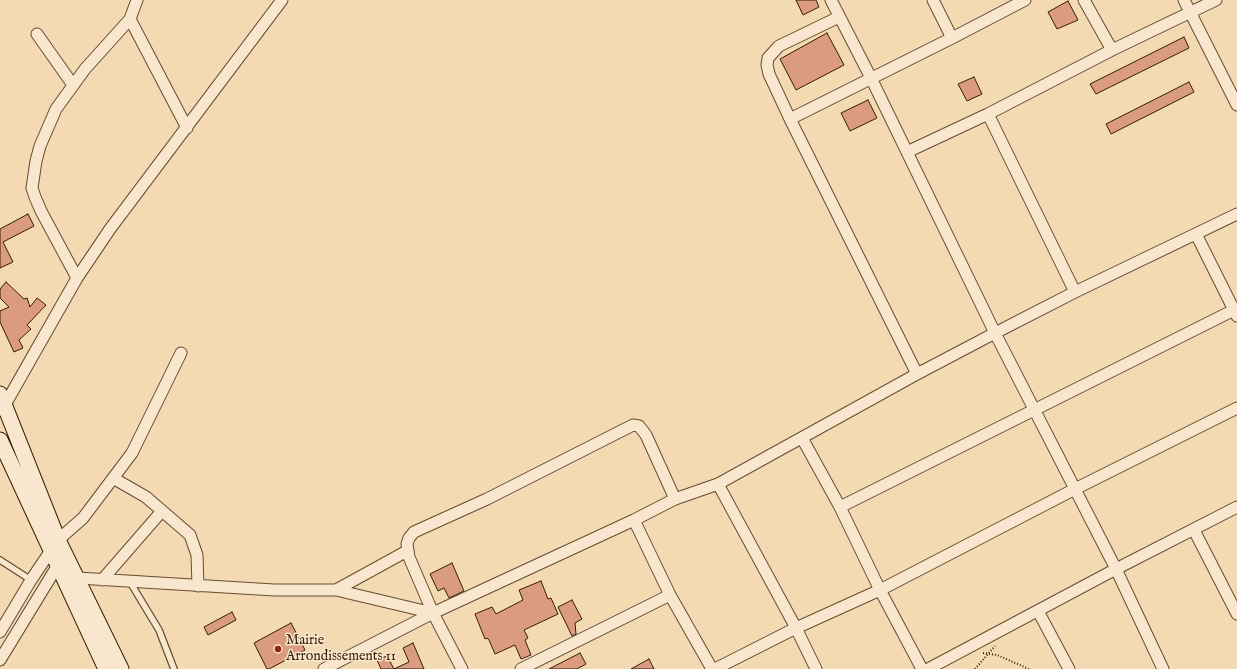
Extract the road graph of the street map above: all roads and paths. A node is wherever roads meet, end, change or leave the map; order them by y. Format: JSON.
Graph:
{"nodes":[{"id":1,"x":137,"y":0,"type":"edge"},
{"id":2,"x":282,"y":0,"type":"edge"},
{"id":3,"x":831,"y":0,"type":"edge"},
{"id":4,"x":933,"y":0,"type":"edge"},
{"id":5,"x":1025,"y":0,"type":"edge"},
{"id":6,"x":1084,"y":0,"type":"edge"},
{"id":7,"x":1184,"y":0,"type":"edge"},
{"id":8,"x":1216,"y":0,"type":"edge"},
{"id":9,"x":1190,"y":13,"type":"junction"},
{"id":10,"x":839,"y":16,"type":"junction"},
{"id":11,"x":130,"y":19,"type":"junction"},
{"id":12,"x":37,"y":34,"type":"dead end"},
{"id":13,"x":952,"y":38,"type":"junction"},
{"id":14,"x":1112,"y":50,"type":"junction"},
{"id":15,"x":871,"y":78,"type":"junction"},
{"id":16,"x":73,"y":85,"type":"junction"},
{"id":17,"x":1237,"y":105,"type":"edge"},
{"id":18,"x":988,"y":114,"type":"junction"},
{"id":19,"x":790,"y":119,"type":"junction"},
{"id":20,"x":187,"y":128,"type":"junction"},
{"id":21,"x":907,"y":152,"type":"junction"},
{"id":22,"x":1237,"y":214,"type":"edge"},
{"id":23,"x":1196,"y":234,"type":"junction"},
{"id":24,"x":77,"y":278,"type":"junction"},
{"id":25,"x":1075,"y":292,"type":"junction"},
{"id":26,"x":1235,"y":313,"type":"edge"},
{"id":27,"x":995,"y":333,"type":"junction"},
{"id":28,"x":182,"y":353,"type":"dead end"},
{"id":29,"x":917,"y":374,"type":"junction"},
{"id":30,"x":2,"y":404,"type":"edge"},
{"id":31,"x":1237,"y":408,"type":"edge"},
{"id":32,"x":1034,"y":410,"type":"junction"},
{"id":33,"x":802,"y":438,"type":"junction"},
{"id":34,"x":0,"y":440,"type":"edge"},
{"id":35,"x":113,"y":478,"type":"junction"},
{"id":36,"x":718,"y":484,"type":"junction"},
{"id":37,"x":1074,"y":489,"type":"junction"},
{"id":38,"x":675,"y":499,"type":"junction"},
{"id":39,"x":840,"y":507,"type":"junction"},
{"id":40,"x":1237,"y":507,"type":"edge"},
{"id":41,"x":162,"y":511,"type":"junction"},
{"id":42,"x":634,"y":520,"type":"junction"},
{"id":43,"x":1194,"y":530,"type":"junction"},
{"id":44,"x":407,"y":551,"type":"junction"},
{"id":45,"x":58,"y":552,"type":"junction"},
{"id":46,"x":0,"y":560,"type":"edge"},
{"id":47,"x":1116,"y":569,"type":"junction"},
{"id":48,"x":78,"y":578,"type":"junction"},
{"id":49,"x":31,"y":580,"type":"junction"},
{"id":50,"x":102,"y":580,"type":"junction"},
{"id":51,"x":130,"y":582,"type":"junction"},
{"id":52,"x":198,"y":586,"type":"junction"},
{"id":53,"x":336,"y":590,"type":"junction"},
{"id":54,"x":880,"y":590,"type":"junction"},
{"id":55,"x":670,"y":595,"type":"junction"},
{"id":56,"x":1236,"y":610,"type":"edge"},
{"id":57,"x":1038,"y":611,"type":"junction"},
{"id":58,"x":433,"y":613,"type":"junction"},
{"id":59,"x":796,"y":628,"type":"junction"},
{"id":60,"x":0,"y":632,"type":"edge"},
{"id":61,"x":978,"y":652,"type":"dead end"},
{"id":62,"x":0,"y":660,"type":"edge"},
{"id":63,"x":106,"y":669,"type":"edge"},
{"id":64,"x":121,"y":669,"type":"edge"},
{"id":65,"x":174,"y":669,"type":"edge"},
{"id":66,"x":324,"y":669,"type":"edge"},
{"id":67,"x":462,"y":669,"type":"edge"},
{"id":68,"x":521,"y":669,"type":"edge"},
{"id":69,"x":712,"y":669,"type":"edge"},
{"id":70,"x":716,"y":669,"type":"edge"},
{"id":71,"x":816,"y":669,"type":"edge"},
{"id":72,"x":922,"y":669,"type":"edge"},
{"id":73,"x":928,"y":669,"type":"edge"},
{"id":74,"x":1029,"y":669,"type":"edge"},
{"id":75,"x":1068,"y":669,"type":"edge"},
{"id":76,"x":1163,"y":669,"type":"edge"}],
"edges":[{"from":1,"to":11,"type":"street"},
{"from":2,"to":20,"type":"street"},
{"from":3,"to":10,"type":"street"},
{"from":4,"to":13,"type":"street"},
{"from":5,"to":13,"type":"street"},
{"from":6,"to":14,"type":"street"},
{"from":7,"to":9,"type":"street"},
{"from":8,"to":9,"type":"street"},
{"from":9,"to":14,"type":"street"},
{"from":9,"to":17,"type":"street"},
{"from":10,"to":15,"type":"street"},
{"from":10,"to":19,"type":"street"},
{"from":11,"to":16,"type":"street"},
{"from":11,"to":20,"type":"street"},
{"from":12,"to":16,"type":"street"},
{"from":13,"to":15,"type":"street"},
{"from":14,"to":18,"type":"street"},
{"from":15,"to":19,"type":"street"},
{"from":15,"to":21,"type":"street"},
{"from":16,"to":24,"type":"street"},
{"from":18,"to":21,"type":"street"},
{"from":18,"to":25,"type":"street"},
{"from":19,"to":29,"type":"street"},
{"from":20,"to":24,"type":"street"},
{"from":21,"to":27,"type":"street"},
{"from":22,"to":23,"type":"street"},
{"from":23,"to":25,"type":"street"},
{"from":23,"to":26,"type":"street"},
{"from":24,"to":30,"type":"street"},
{"from":25,"to":27,"type":"street"},
{"from":26,"to":32,"type":"street"},
{"from":27,"to":29,"type":"street"},
{"from":27,"to":32,"type":"street"},
{"from":28,"to":35,"type":"street"},
{"from":29,"to":33,"type":"street"},
{"from":30,"to":45,"type":"main road"},
{"from":31,"to":37,"type":"street"},
{"from":32,"to":37,"type":"street"},
{"from":32,"to":39,"type":"street"},
{"from":33,"to":36,"type":"street"},
{"from":33,"to":39,"type":"street"},
{"from":34,"to":45,"type":"main road"},
{"from":35,"to":41,"type":"street"},
{"from":35,"to":45,"type":"street"},
{"from":36,"to":38,"type":"street"},
{"from":36,"to":59,"type":"street"},
{"from":37,"to":47,"type":"street"},
{"from":37,"to":54,"type":"street"},
{"from":38,"to":42,"type":"street"},
{"from":38,"to":44,"type":"street"},
{"from":39,"to":54,"type":"street"},
{"from":40,"to":43,"type":"street"},
{"from":41,"to":50,"type":"street"},
{"from":41,"to":52,"type":"street"},
{"from":42,"to":55,"type":"street"},
{"from":42,"to":58,"type":"street"},
{"from":43,"to":47,"type":"street"},
{"from":43,"to":56,"type":"street"},
{"from":44,"to":53,"type":"street"},
{"from":44,"to":58,"type":"street"},
{"from":45,"to":48,"type":"main road"},
{"from":45,"to":49,"type":"street"},
{"from":45,"to":62,"type":"street"},
{"from":45,"to":63,"type":"main road"},
{"from":46,"to":49,"type":"lane"},
{"from":47,"to":57,"type":"street"},
{"from":47,"to":76,"type":"street"},
{"from":48,"to":50,"type":"street"},
{"from":48,"to":64,"type":"main road"},
{"from":49,"to":60,"type":"street"},
{"from":50,"to":51,"type":"street"},
{"from":51,"to":52,"type":"street"},
{"from":51,"to":65,"type":"lane"},
{"from":52,"to":53,"type":"street"},
{"from":53,"to":58,"type":"street"},
{"from":54,"to":59,"type":"street"},
{"from":54,"to":72,"type":"street"},
{"from":55,"to":68,"type":"street"},
{"from":55,"to":69,"type":"street"},
{"from":57,"to":73,"type":"street"},
{"from":57,"to":75,"type":"street"},
{"from":58,"to":66,"type":"street"},
{"from":58,"to":67,"type":"street"},
{"from":59,"to":70,"type":"street"},
{"from":59,"to":71,"type":"street"},
{"from":61,"to":74,"type":"path"}]}
